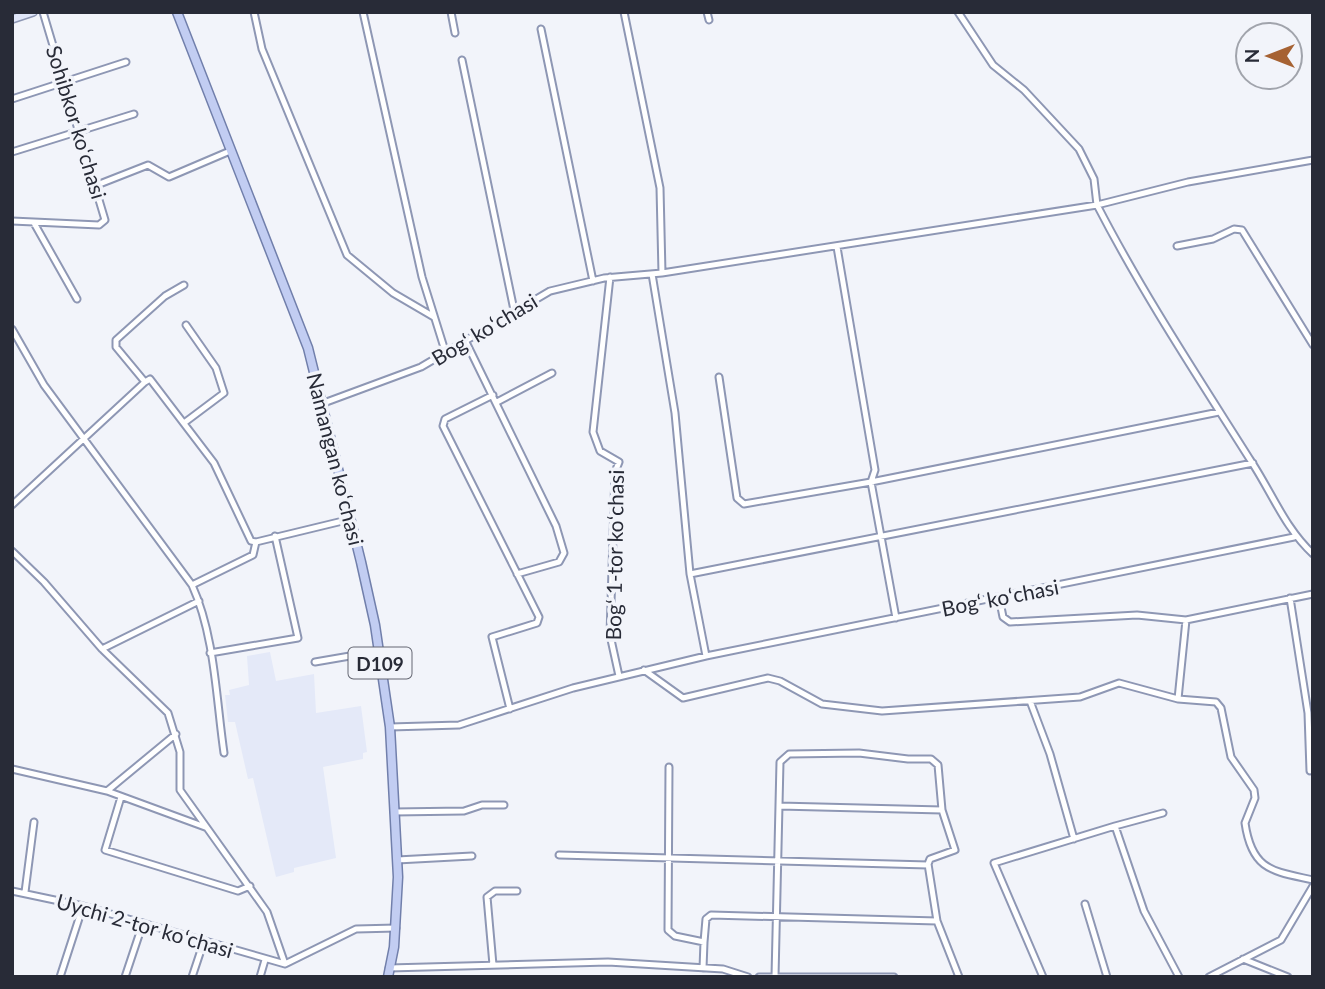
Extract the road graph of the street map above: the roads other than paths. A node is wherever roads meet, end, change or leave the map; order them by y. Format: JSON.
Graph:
{"nodes":[{"id":1,"x":33,"y":12,"type":"edge"},
{"id":2,"x":43,"y":12,"type":"edge"},
{"id":3,"x":177,"y":12,"type":"edge"},
{"id":4,"x":254,"y":12,"type":"edge"},
{"id":5,"x":363,"y":12,"type":"edge"},
{"id":6,"x":451,"y":12,"type":"edge"},
{"id":7,"x":624,"y":12,"type":"edge"},
{"id":8,"x":707,"y":12,"type":"edge"},
{"id":9,"x":958,"y":12,"type":"edge"},
{"id":10,"x":12,"y":19,"type":"edge"},
{"id":11,"x":709,"y":20,"type":"dead end"},
{"id":12,"x":541,"y":29,"type":"dead end"},
{"id":13,"x":455,"y":33,"type":"dead end"},
{"id":14,"x":462,"y":60,"type":"dead end"},
{"id":15,"x":127,"y":62,"type":"dead end"},
{"id":16,"x":66,"y":82,"type":"junction"},
{"id":17,"x":12,"y":100,"type":"edge"},
{"id":18,"x":134,"y":114,"type":"dead end"},
{"id":19,"x":80,"y":131,"type":"junction"},
{"id":20,"x":230,"y":151,"type":"junction"},
{"id":21,"x":12,"y":152,"type":"edge"},
{"id":22,"x":1313,"y":160,"type":"edge"},
{"id":23,"x":97,"y":185,"type":"junction"},
{"id":24,"x":1097,"y":205,"type":"junction"},
{"id":25,"x":12,"y":222,"type":"edge"},
{"id":26,"x":34,"y":223,"type":"junction"},
{"id":27,"x":1177,"y":246,"type":"dead end"},
{"id":28,"x":837,"y":247,"type":"junction"},
{"id":29,"x":662,"y":273,"type":"junction"},
{"id":30,"x":652,"y":274,"type":"junction"},
{"id":31,"x":610,"y":277,"type":"junction"},
{"id":32,"x":593,"y":281,"type":"junction"},
{"id":33,"x":184,"y":285,"type":"dead end"},
{"id":34,"x":77,"y":299,"type":"dead end"},
{"id":35,"x":514,"y":310,"type":"junction"},
{"id":36,"x":434,"y":317,"type":"junction"},
{"id":37,"x":186,"y":325,"type":"dead end"},
{"id":38,"x":12,"y":329,"type":"edge"},
{"id":39,"x":466,"y":342,"type":"junction"},
{"id":40,"x":1313,"y":345,"type":"edge"},
{"id":41,"x":446,"y":354,"type":"junction"},
{"id":42,"x":552,"y":373,"type":"dead end"},
{"id":43,"x":719,"y":377,"type":"dead end"},
{"id":44,"x":145,"y":382,"type":"junction"},
{"id":45,"x":493,"y":395,"type":"junction"},
{"id":46,"x":497,"y":402,"type":"junction"},
{"id":47,"x":321,"y":404,"type":"junction"},
{"id":48,"x":1219,"y":412,"type":"junction"},
{"id":49,"x":184,"y":423,"type":"junction"},
{"id":50,"x":84,"y":439,"type":"junction"},
{"id":51,"x":1253,"y":463,"type":"junction"},
{"id":52,"x":871,"y":482,"type":"junction"},
{"id":53,"x":12,"y":494,"type":"edge"},
{"id":54,"x":15,"y":502,"type":"edge"},
{"id":55,"x":351,"y":519,"type":"junction"},
{"id":56,"x":275,"y":536,"type":"junction"},
{"id":57,"x":881,"y":536,"type":"junction"},
{"id":58,"x":1294,"y":537,"type":"junction"},
{"id":59,"x":256,"y":542,"type":"junction"},
{"id":60,"x":12,"y":551,"type":"edge"},
{"id":61,"x":1313,"y":554,"type":"edge"},
{"id":62,"x":690,"y":574,"type":"junction"},
{"id":63,"x":517,"y":575,"type":"junction"},
{"id":64,"x":192,"y":585,"type":"junction"},
{"id":65,"x":1313,"y":594,"type":"edge"},
{"id":66,"x":999,"y":597,"type":"junction"},
{"id":67,"x":1290,"y":598,"type":"junction"},
{"id":68,"x":199,"y":601,"type":"junction"},
{"id":69,"x":896,"y":618,"type":"junction"},
{"id":70,"x":1186,"y":620,"type":"junction"},
{"id":71,"x":102,"y":649,"type":"junction"},
{"id":72,"x":379,"y":651,"type":"junction"},
{"id":73,"x":210,"y":653,"type":"junction"},
{"id":74,"x":706,"y":656,"type":"junction"},
{"id":75,"x":315,"y":662,"type":"dead end"},
{"id":76,"x":645,"y":670,"type":"junction"},
{"id":77,"x":619,"y":676,"type":"junction"},
{"id":78,"x":1178,"y":699,"type":"junction"},
{"id":79,"x":1030,"y":701,"type":"junction"},
{"id":80,"x":510,"y":709,"type":"junction"},
{"id":81,"x":390,"y":727,"type":"junction"},
{"id":82,"x":176,"y":734,"type":"junction"},
{"id":83,"x":224,"y":752,"type":"dead end"},
{"id":84,"x":669,"y":767,"type":"dead end"},
{"id":85,"x":12,"y":769,"type":"edge"},
{"id":86,"x":1310,"y":771,"type":"dead end"},
{"id":87,"x":107,"y":791,"type":"junction"},
{"id":88,"x":121,"y":797,"type":"junction"},
{"id":89,"x":504,"y":805,"type":"dead end"},
{"id":90,"x":779,"y":806,"type":"junction"},
{"id":91,"x":942,"y":810,"type":"junction"},
{"id":92,"x":394,"y":812,"type":"junction"},
{"id":93,"x":1163,"y":813,"type":"dead end"},
{"id":94,"x":34,"y":822,"type":"dead end"},
{"id":95,"x":1115,"y":826,"type":"junction"},
{"id":96,"x":205,"y":827,"type":"junction"},
{"id":97,"x":1074,"y":839,"type":"junction"},
{"id":98,"x":559,"y":855,"type":"dead end"},
{"id":99,"x":472,"y":856,"type":"dead end"},
{"id":100,"x":668,"y":858,"type":"junction"},
{"id":101,"x":397,"y":860,"type":"junction"},
{"id":102,"x":778,"y":862,"type":"junction"},
{"id":103,"x":928,"y":865,"type":"junction"},
{"id":104,"x":1313,"y":880,"type":"edge"},
{"id":105,"x":250,"y":886,"type":"junction"},
{"id":106,"x":1313,"y":886,"type":"edge"},
{"id":107,"x":12,"y":891,"type":"edge"},
{"id":108,"x":517,"y":891,"type":"dead end"},
{"id":109,"x":25,"y":892,"type":"junction"},
{"id":110,"x":1085,"y":904,"type":"dead end"},
{"id":111,"x":83,"y":906,"type":"junction"},
{"id":112,"x":776,"y":917,"type":"junction"},
{"id":113,"x":937,"y":921,"type":"junction"},
{"id":114,"x":143,"y":923,"type":"junction"},
{"id":115,"x":396,"y":928,"type":"junction"},
{"id":116,"x":204,"y":941,"type":"junction"},
{"id":117,"x":704,"y":942,"type":"junction"},
{"id":118,"x":1244,"y":959,"type":"junction"},
{"id":119,"x":265,"y":960,"type":"junction"},
{"id":120,"x":285,"y":964,"type":"junction"},
{"id":121,"x":493,"y":965,"type":"junction"},
{"id":122,"x":703,"y":968,"type":"junction"},
{"id":123,"x":388,"y":972,"type":"edge"},
{"id":124,"x":775,"y":976,"type":"edge"},
{"id":125,"x":60,"y":977,"type":"edge"},
{"id":126,"x":125,"y":977,"type":"edge"},
{"id":127,"x":192,"y":977,"type":"edge"},
{"id":128,"x":260,"y":977,"type":"edge"},
{"id":129,"x":748,"y":977,"type":"edge"},
{"id":130,"x":759,"y":977,"type":"edge"},
{"id":131,"x":894,"y":977,"type":"edge"},
{"id":132,"x":959,"y":977,"type":"edge"},
{"id":133,"x":1043,"y":977,"type":"edge"},
{"id":134,"x":1107,"y":977,"type":"edge"},
{"id":135,"x":1179,"y":977,"type":"edge"},
{"id":136,"x":1209,"y":977,"type":"edge"},
{"id":137,"x":1288,"y":977,"type":"edge"}],
"edges":[{"from":1,"to":10,"type":"main road"},
{"from":2,"to":16,"type":"street","name":"Sohibkor koʻchasi"},
{"from":3,"to":20,"type":"main road","name":"Namangan koʻchasi","number":"D109"},
{"from":4,"to":36,"type":"street"},
{"from":5,"to":36,"type":"street"},
{"from":6,"to":13,"type":"street"},
{"from":7,"to":29,"type":"street"},
{"from":8,"to":11,"type":"street"},
{"from":9,"to":24,"type":"street"},
{"from":12,"to":32,"type":"street"},
{"from":14,"to":35,"type":"street"},
{"from":15,"to":16,"type":"street"},
{"from":16,"to":17,"type":"street"},
{"from":16,"to":19,"type":"street","name":"Sohibkor koʻchasi"},
{"from":18,"to":19,"type":"street"},
{"from":19,"to":21,"type":"street"},
{"from":19,"to":23,"type":"street","name":"Sohibkor koʻchasi"},
{"from":20,"to":23,"type":"street"},
{"from":20,"to":47,"type":"main road","name":"Namangan koʻchasi","number":"D109"},
{"from":22,"to":24,"type":"street","name":"Bogʻ koʻchasi"},
{"from":23,"to":26,"type":"street","name":"Sohibkor koʻchasi"},
{"from":24,"to":28,"type":"street","name":"Bogʻ koʻchasi"},
{"from":24,"to":48,"type":"street"},
{"from":25,"to":26,"type":"street","name":"Sohibkor koʻchasi"},
{"from":26,"to":34,"type":"street"},
{"from":27,"to":40,"type":"street"},
{"from":28,"to":29,"type":"street","name":"Bogʻ koʻchasi"},
{"from":28,"to":52,"type":"street"},
{"from":29,"to":30,"type":"street","name":"Bogʻ koʻchasi"},
{"from":30,"to":31,"type":"street","name":"Bogʻ koʻchasi"},
{"from":30,"to":62,"type":"street"},
{"from":31,"to":32,"type":"street","name":"Bogʻ koʻchasi"},
{"from":31,"to":77,"type":"street","name":"Bogʻ 1-tor koʻchasi"},
{"from":32,"to":35,"type":"street","name":"Bogʻ koʻchasi"},
{"from":33,"to":44,"type":"street"},
{"from":35,"to":39,"type":"street","name":"Bogʻ koʻchasi"},
{"from":36,"to":41,"type":"street"},
{"from":37,"to":49,"type":"street"},
{"from":38,"to":50,"type":"street"},
{"from":39,"to":41,"type":"street","name":"Bogʻ koʻchasi"},
{"from":39,"to":45,"type":"street"},
{"from":41,"to":47,"type":"street","name":"Bogʻ koʻchasi"},
{"from":42,"to":46,"type":"street"},
{"from":43,"to":52,"type":"street"},
{"from":44,"to":49,"type":"street"},
{"from":44,"to":50,"type":"street"},
{"from":45,"to":46,"type":"street"},
{"from":45,"to":63,"type":"street"},
{"from":46,"to":63,"type":"street"},
{"from":47,"to":55,"type":"main road","name":"Namangan koʻchasi","number":"D109"},
{"from":48,"to":51,"type":"street"},
{"from":48,"to":52,"type":"street"},
{"from":49,"to":59,"type":"street"},
{"from":50,"to":54,"type":"street"},
{"from":50,"to":64,"type":"street"},
{"from":51,"to":57,"type":"street"},
{"from":51,"to":58,"type":"street"},
{"from":52,"to":57,"type":"street"},
{"from":53,"to":54,"type":"street"},
{"from":55,"to":56,"type":"street"},
{"from":55,"to":72,"type":"main road","name":"Namangan koʻchasi","number":"D109"},
{"from":56,"to":59,"type":"street"},
{"from":56,"to":73,"type":"street"},
{"from":57,"to":62,"type":"street"},
{"from":57,"to":69,"type":"street"},
{"from":58,"to":61,"type":"street"},
{"from":58,"to":66,"type":"street","name":"Bogʻ koʻchasi"},
{"from":59,"to":64,"type":"street"},
{"from":60,"to":71,"type":"street"},
{"from":62,"to":74,"type":"street"},
{"from":63,"to":80,"type":"street"},
{"from":64,"to":68,"type":"street"},
{"from":65,"to":67,"type":"street"},
{"from":66,"to":69,"type":"street","name":"Bogʻ koʻchasi"},
{"from":66,"to":70,"type":"street"},
{"from":67,"to":70,"type":"street"},
{"from":67,"to":86,"type":"street"},
{"from":68,"to":71,"type":"street"},
{"from":68,"to":73,"type":"street"},
{"from":69,"to":74,"type":"street","name":"Bogʻ koʻchasi"},
{"from":70,"to":78,"type":"street"},
{"from":71,"to":82,"type":"street"},
{"from":72,"to":75,"type":"street"},
{"from":72,"to":81,"type":"main road","name":"Namangan koʻchasi","number":"D109"},
{"from":73,"to":83,"type":"street"},
{"from":74,"to":76,"type":"street","name":"Bogʻ koʻchasi"},
{"from":76,"to":77,"type":"street","name":"Bogʻ koʻchasi"},
{"from":76,"to":79,"type":"street"},
{"from":77,"to":80,"type":"street","name":"Bogʻ koʻchasi"},
{"from":78,"to":79,"type":"street"},
{"from":78,"to":104,"type":"street"},
{"from":79,"to":97,"type":"street"},
{"from":80,"to":81,"type":"street","name":"Bogʻ koʻchasi"},
{"from":81,"to":92,"type":"main road","name":"Namangan koʻchasi","number":"D109"},
{"from":82,"to":87,"type":"street"},
{"from":82,"to":96,"type":"street"},
{"from":84,"to":100,"type":"street"},
{"from":85,"to":87,"type":"street"},
{"from":87,"to":88,"type":"street"},
{"from":88,"to":96,"type":"street"},
{"from":88,"to":105,"type":"street"},
{"from":89,"to":92,"type":"street"},
{"from":90,"to":91,"type":"street"},
{"from":90,"to":91,"type":"street"},
{"from":90,"to":102,"type":"street"},
{"from":91,"to":103,"type":"street"},
{"from":92,"to":101,"type":"main road","name":"Namangan koʻchasi","number":"D109"},
{"from":93,"to":95,"type":"street"},
{"from":94,"to":109,"type":"street"},
{"from":95,"to":97,"type":"street"},
{"from":95,"to":135,"type":"street"},
{"from":96,"to":105,"type":"street"},
{"from":97,"to":133,"type":"street"},
{"from":98,"to":100,"type":"street"},
{"from":99,"to":101,"type":"street"},
{"from":100,"to":102,"type":"street"},
{"from":100,"to":117,"type":"street"},
{"from":101,"to":115,"type":"main road","name":"Namangan koʻchasi","number":"D109"},
{"from":102,"to":103,"type":"street"},
{"from":102,"to":112,"type":"street"},
{"from":103,"to":113,"type":"street"},
{"from":105,"to":120,"type":"street"},
{"from":106,"to":118,"type":"street"},
{"from":107,"to":109,"type":"street","name":"Uychi 2-tor koʻchasi"},
{"from":108,"to":121,"type":"street"},
{"from":109,"to":111,"type":"street","name":"Uychi 2-tor koʻchasi"},
{"from":110,"to":134,"type":"street"},
{"from":111,"to":114,"type":"street","name":"Uychi 2-tor koʻchasi"},
{"from":111,"to":125,"type":"street"},
{"from":112,"to":113,"type":"street"},
{"from":112,"to":117,"type":"street"},
{"from":112,"to":124,"type":"street"},
{"from":113,"to":132,"type":"street"},
{"from":114,"to":116,"type":"street","name":"Uychi 2-tor koʻchasi"},
{"from":114,"to":126,"type":"street"},
{"from":115,"to":120,"type":"street"},
{"from":115,"to":123,"type":"main road","number":"D109"},
{"from":116,"to":119,"type":"street","name":"Uychi 2-tor koʻchasi"},
{"from":116,"to":127,"type":"street"},
{"from":117,"to":122,"type":"street"},
{"from":118,"to":136,"type":"street"},
{"from":118,"to":137,"type":"street"},
{"from":119,"to":120,"type":"street","name":"Uychi 2-tor koʻchasi"},
{"from":119,"to":128,"type":"street"},
{"from":121,"to":122,"type":"street"},
{"from":121,"to":123,"type":"street"},
{"from":122,"to":129,"type":"street"},
{"from":124,"to":130,"type":"street"},
{"from":124,"to":131,"type":"street"}]}
